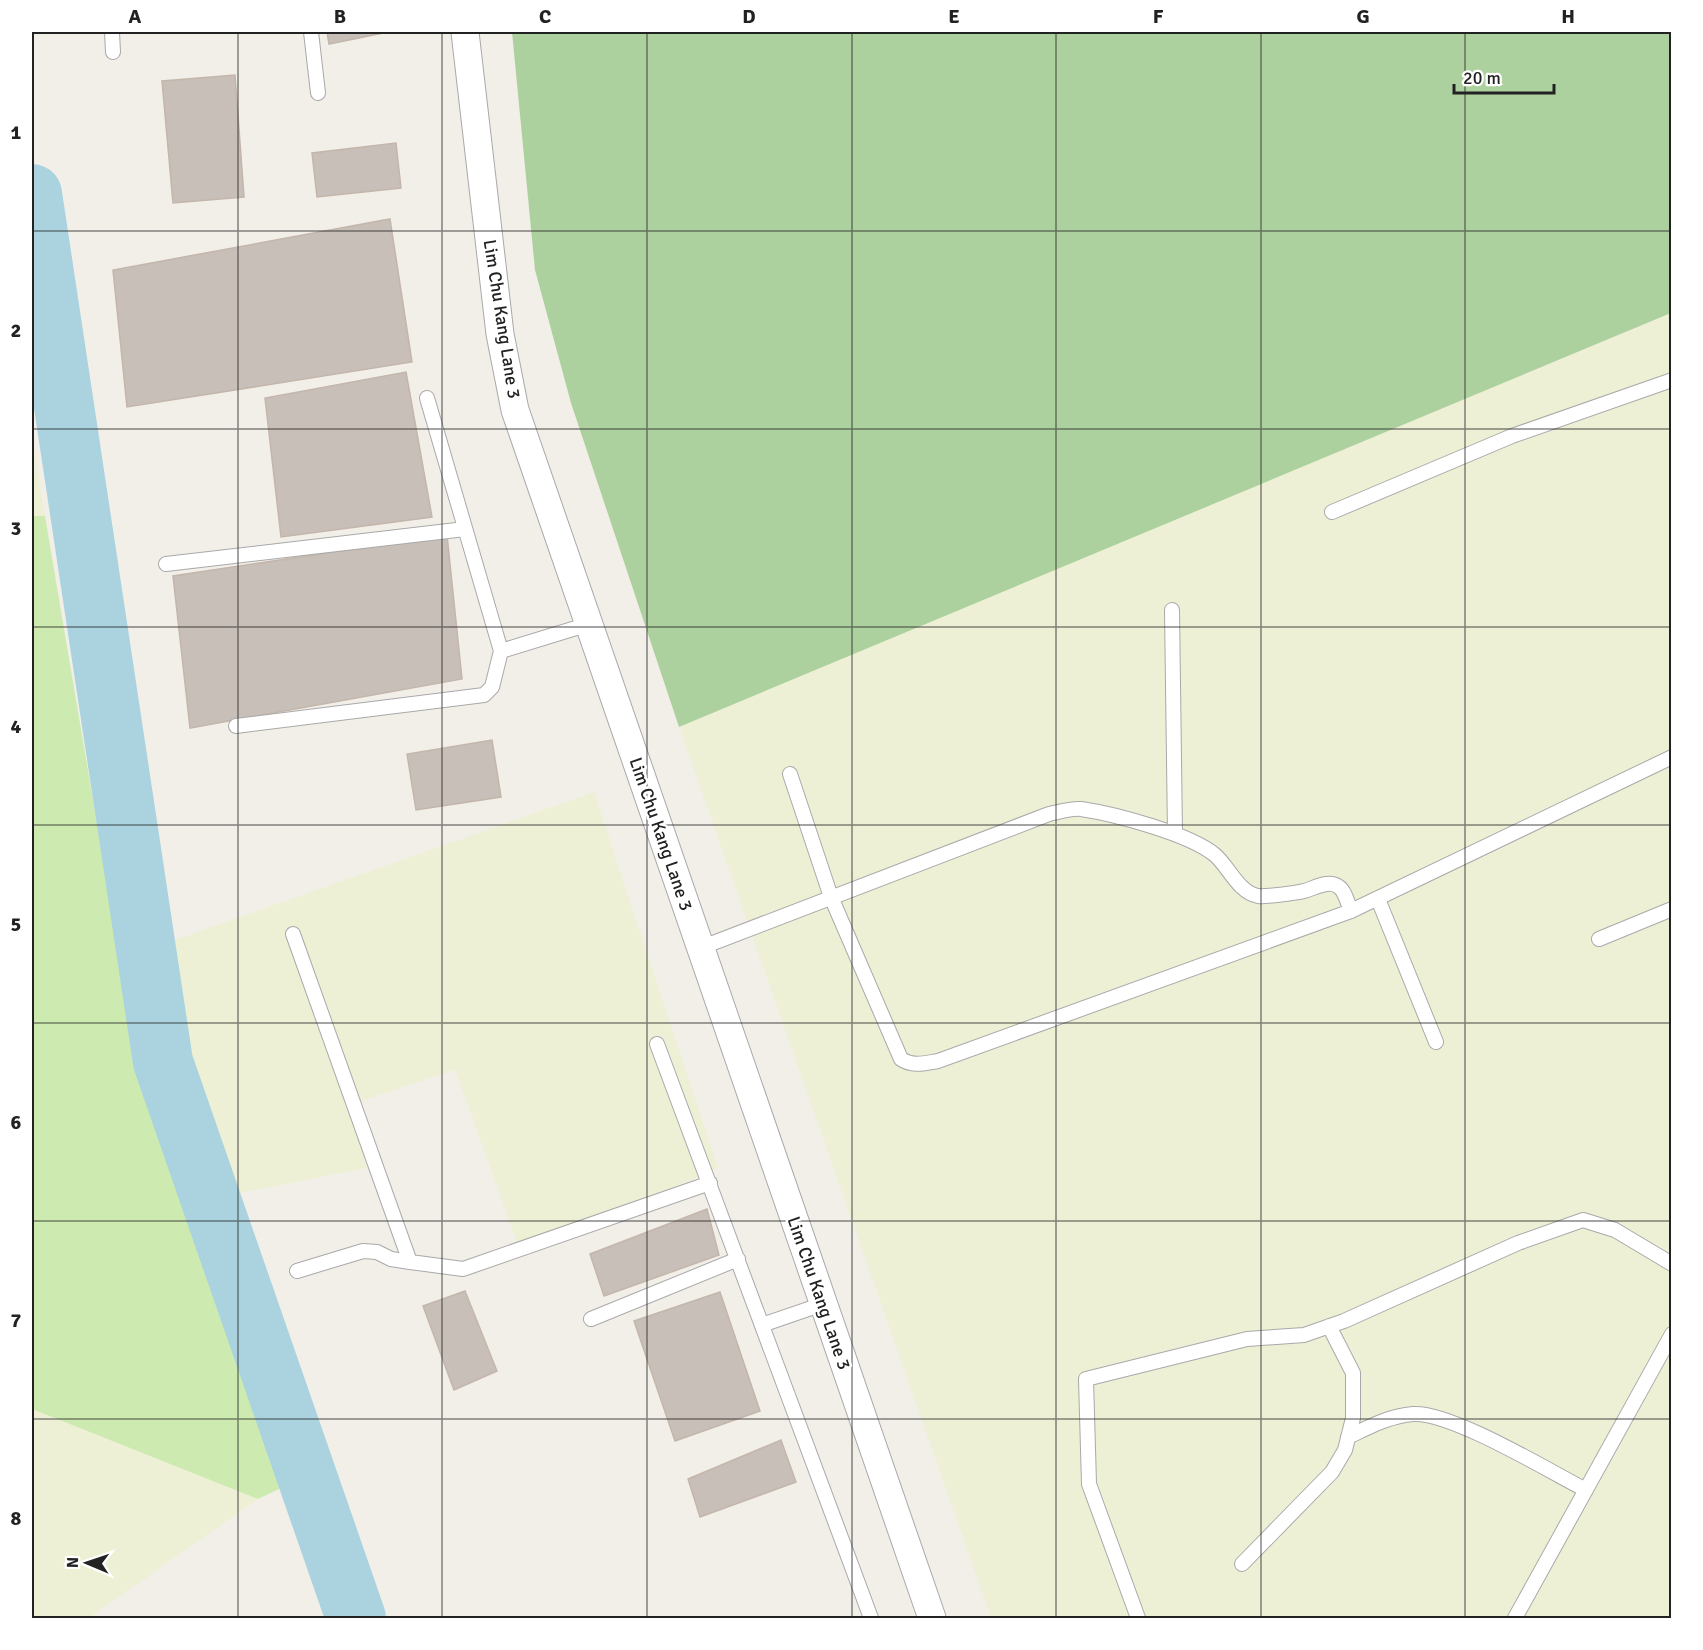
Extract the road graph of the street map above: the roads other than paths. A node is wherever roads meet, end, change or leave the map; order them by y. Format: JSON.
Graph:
{"nodes":[{"id":1,"x":112,"y":32,"type":"edge"},
{"id":2,"x":311,"y":32,"type":"edge"},
{"id":3,"x":465,"y":32,"type":"edge"},
{"id":4,"x":113,"y":52,"type":"dead end"},
{"id":5,"x":318,"y":93,"type":"dead end"},
{"id":6,"x":1671,"y":380,"type":"edge"},
{"id":7,"x":427,"y":398,"type":"dead end"},
{"id":8,"x":1332,"y":512,"type":"dead end"},
{"id":9,"x":465,"y":529,"type":"junction"},
{"id":10,"x":166,"y":564,"type":"dead end"},
{"id":11,"x":1172,"y":610,"type":"dead end"},
{"id":12,"x":589,"y":624,"type":"junction"},
{"id":13,"x":501,"y":651,"type":"junction"},
{"id":14,"x":236,"y":726,"type":"dead end"},
{"id":15,"x":1671,"y":757,"type":"edge"},
{"id":16,"x":790,"y":774,"type":"dead end"},
{"id":17,"x":1175,"y":834,"type":"junction"},
{"id":18,"x":831,"y":897,"type":"junction"},
{"id":19,"x":1378,"y":899,"type":"junction"},
{"id":20,"x":1671,"y":909,"type":"edge"},
{"id":21,"x":1351,"y":911,"type":"junction"},
{"id":22,"x":293,"y":934,"type":"dead end"},
{"id":23,"x":1599,"y":939,"type":"dead end"},
{"id":24,"x":700,"y":948,"type":"junction"},
{"id":25,"x":1436,"y":1042,"type":"dead end"},
{"id":26,"x":657,"y":1044,"type":"dead end"},
{"id":27,"x":710,"y":1184,"type":"junction"},
{"id":28,"x":738,"y":1259,"type":"junction"},
{"id":29,"x":410,"y":1262,"type":"junction"},
{"id":30,"x":1671,"y":1264,"type":"edge"},
{"id":31,"x":297,"y":1271,"type":"dead end"},
{"id":32,"x":823,"y":1304,"type":"junction"},
{"id":33,"x":591,"y":1320,"type":"dead end"},
{"id":34,"x":762,"y":1325,"type":"junction"},
{"id":35,"x":1329,"y":1326,"type":"junction"},
{"id":36,"x":1671,"y":1334,"type":"edge"},
{"id":37,"x":1348,"y":1437,"type":"junction"},
{"id":38,"x":1586,"y":1490,"type":"junction"},
{"id":39,"x":1242,"y":1564,"type":"dead end"},
{"id":40,"x":871,"y":1618,"type":"edge"},
{"id":41,"x":932,"y":1618,"type":"edge"},
{"id":42,"x":1138,"y":1618,"type":"edge"},
{"id":43,"x":1515,"y":1618,"type":"edge"}],
"edges":[{"from":1,"to":4,"type":"lane"},
{"from":2,"to":5,"type":"lane"},
{"from":3,"to":12,"type":"street","name":"Lim Chu Kang Lane 3"},
{"from":6,"to":8,"type":"lane"},
{"from":7,"to":9,"type":"lane"},
{"from":9,"to":10,"type":"lane"},
{"from":9,"to":13,"type":"lane"},
{"from":11,"to":17,"type":"lane"},
{"from":12,"to":13,"type":"lane"},
{"from":12,"to":24,"type":"street","name":"Lim Chu Kang Lane 3"},
{"from":13,"to":14,"type":"lane"},
{"from":15,"to":19,"type":"lane"},
{"from":16,"to":18,"type":"lane"},
{"from":17,"to":18,"type":"lane"},
{"from":17,"to":21,"type":"lane"},
{"from":18,"to":21,"type":"lane"},
{"from":18,"to":24,"type":"lane"},
{"from":19,"to":21,"type":"lane"},
{"from":19,"to":25,"type":"lane"},
{"from":20,"to":23,"type":"lane"},
{"from":22,"to":29,"type":"lane"},
{"from":24,"to":32,"type":"street","name":"Lim Chu Kang Lane 3"},
{"from":26,"to":27,"type":"lane"},
{"from":27,"to":28,"type":"lane"},
{"from":27,"to":29,"type":"lane"},
{"from":28,"to":33,"type":"lane"},
{"from":28,"to":34,"type":"lane"},
{"from":29,"to":31,"type":"lane"},
{"from":30,"to":35,"type":"lane"},
{"from":32,"to":34,"type":"lane"},
{"from":32,"to":41,"type":"street","name":"Lim Chu Kang Lane 3"},
{"from":34,"to":40,"type":"lane"},
{"from":35,"to":37,"type":"lane"},
{"from":35,"to":42,"type":"lane"},
{"from":36,"to":38,"type":"lane"},
{"from":37,"to":38,"type":"lane"},
{"from":37,"to":39,"type":"lane"},
{"from":38,"to":43,"type":"lane"}]}
